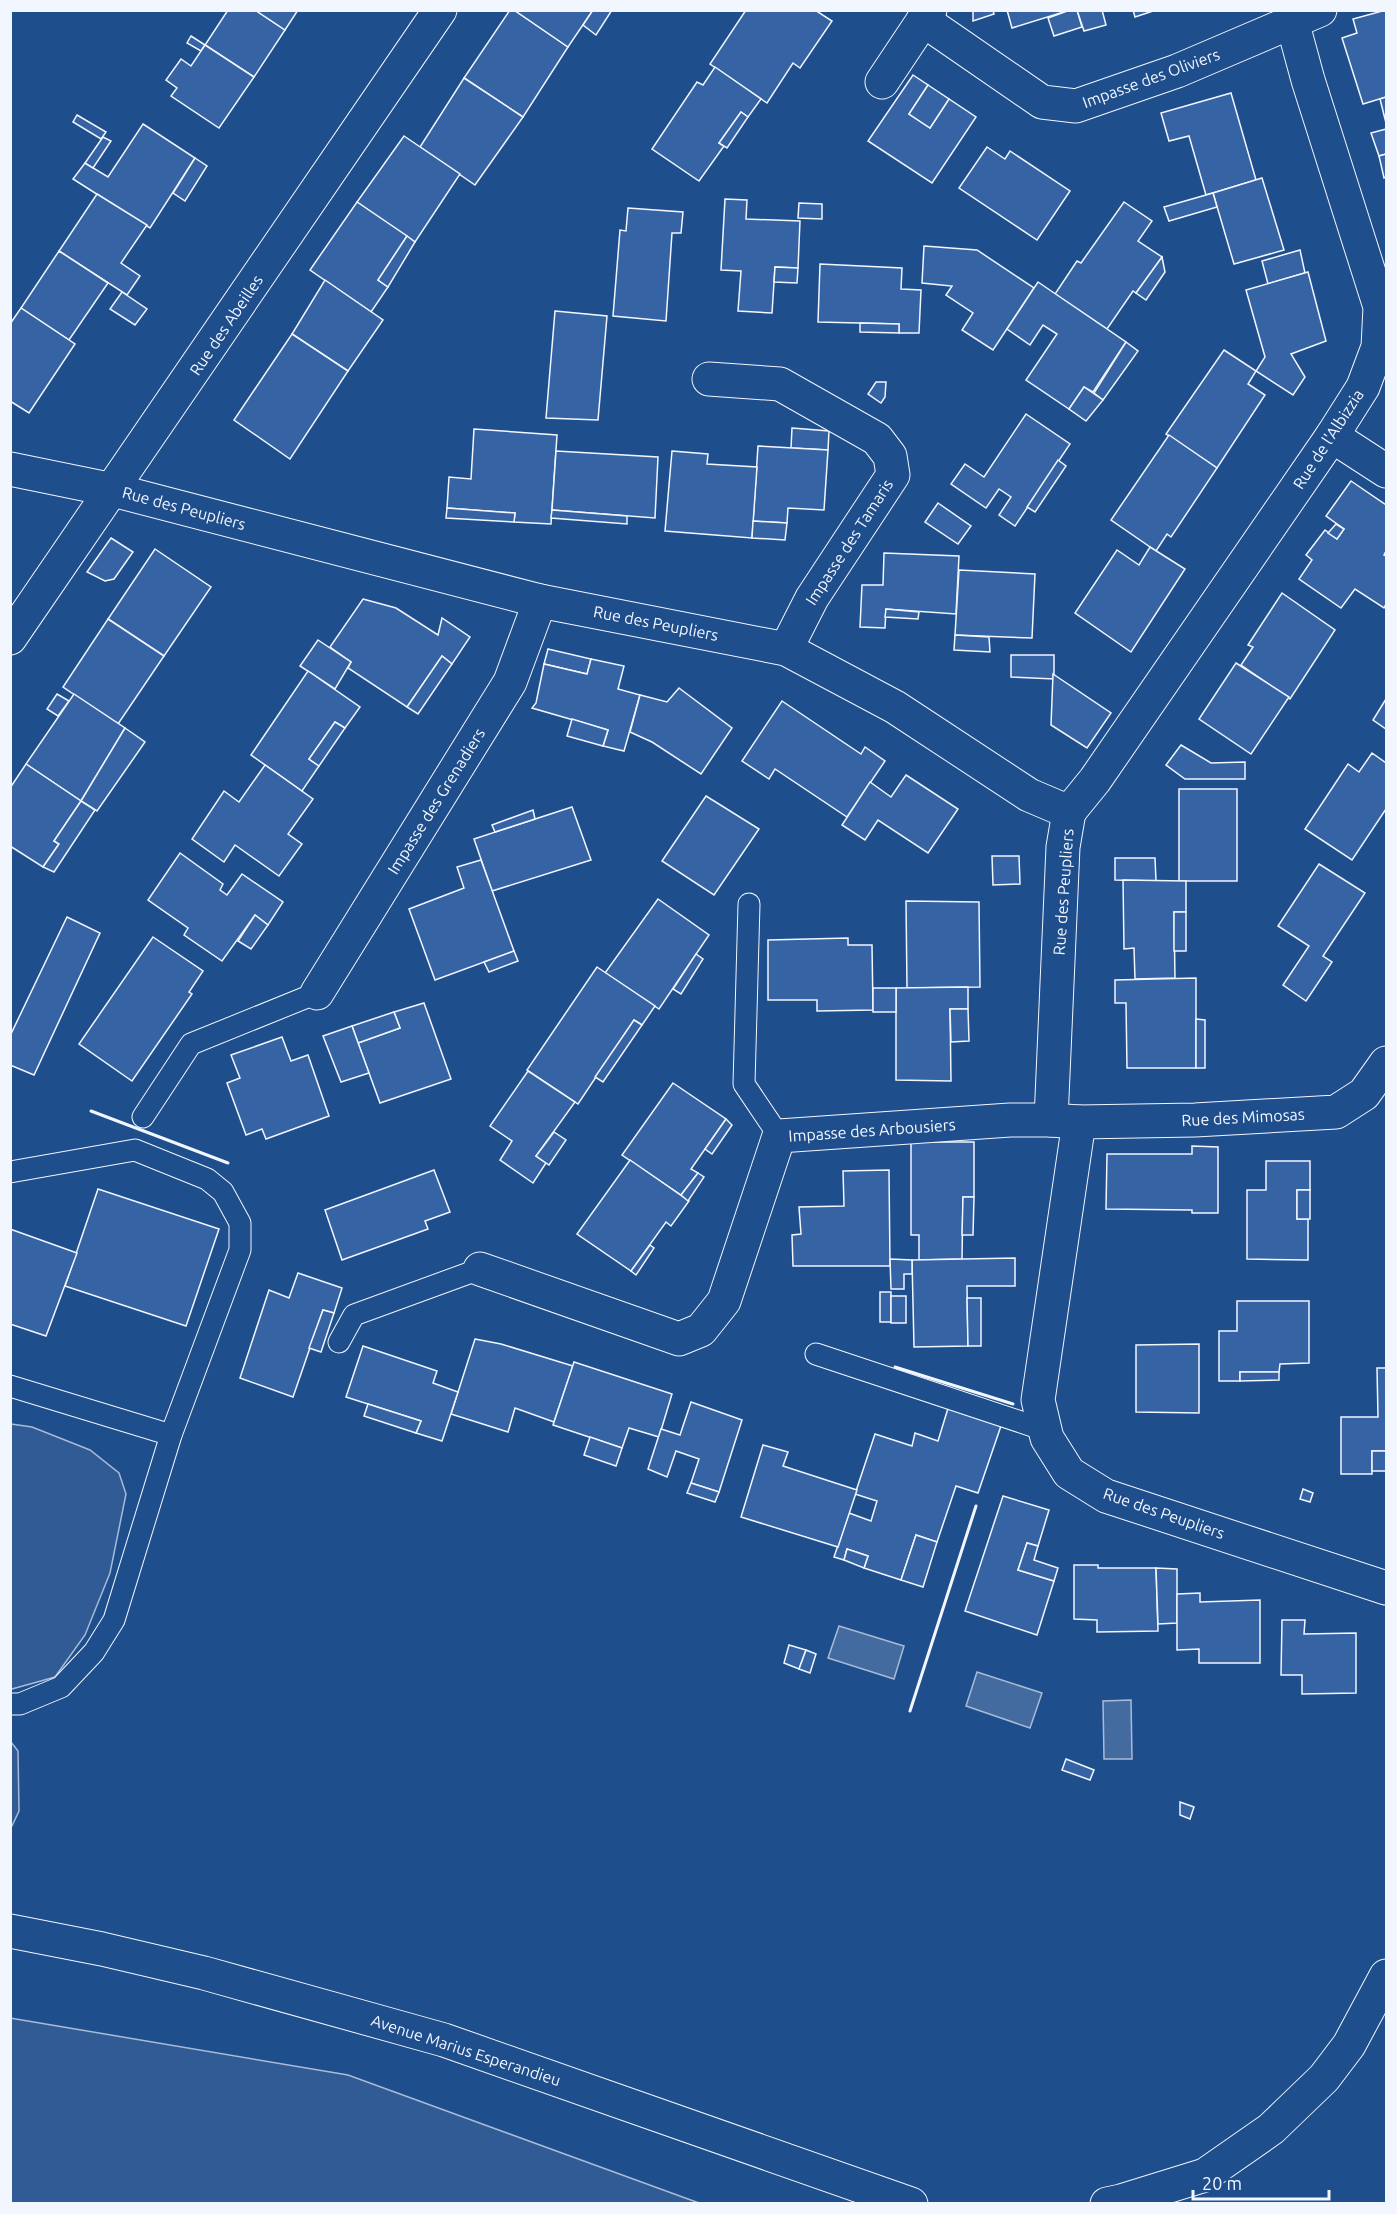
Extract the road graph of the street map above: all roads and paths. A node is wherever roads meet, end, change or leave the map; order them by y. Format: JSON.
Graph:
{"nodes":[{"id":1,"x":440,"y":10,"type":"edge"},
{"id":2,"x":927,"y":15,"type":"edge"},
{"id":3,"x":1300,"y":15,"type":"edge"},
{"id":4,"x":882,"y":82,"type":"dead end"},
{"id":5,"x":709,"y":379,"type":"dead end"},
{"id":6,"x":1332,"y":436,"type":"junction"},
{"id":7,"x":10,"y":469,"type":"edge"},
{"id":8,"x":1386,"y":471,"type":"edge"},
{"id":9,"x":113,"y":490,"type":"junction"},
{"id":10,"x":540,"y":601,"type":"junction"},
{"id":11,"x":10,"y":638,"type":"edge"},
{"id":12,"x":786,"y":649,"type":"junction"},
{"id":13,"x":1069,"y":812,"type":"junction"},
{"id":14,"x":749,"y":904,"type":"dead end"},
{"id":15,"x":317,"y":993,"type":"joint"},
{"id":16,"x":1386,"y":1062,"type":"edge"},
{"id":17,"x":142,"y":1116,"type":"dead end"},
{"id":18,"x":1065,"y":1121,"type":"junction"},
{"id":19,"x":779,"y":1136,"type":"junction"},
{"id":20,"x":10,"y":1172,"type":"edge"},
{"id":21,"x":480,"y":1269,"type":"joint"},
{"id":22,"x":339,"y":1342,"type":"dead end"},
{"id":23,"x":816,"y":1354,"type":"dead end"},
{"id":24,"x":10,"y":1386,"type":"edge"},
{"id":25,"x":1045,"y":1430,"type":"junction"},
{"id":26,"x":171,"y":1435,"type":"junction"},
{"id":27,"x":1386,"y":1588,"type":"edge"},
{"id":28,"x":10,"y":1704,"type":"edge"},
{"id":29,"x":10,"y":1931,"type":"edge"},
{"id":30,"x":1386,"y":1976,"type":"edge"},
{"id":31,"x":1203,"y":2189,"type":"edge"},
{"id":32,"x":911,"y":2204,"type":"edge"},
{"id":33,"x":1107,"y":2204,"type":"edge"}],
"edges":[{"from":1,"to":9,"type":"street","name":"Rue des Abeilles"},
{"from":2,"to":3,"type":"street","name":"Impasse des Oliviers"},
{"from":2,"to":4,"type":"street","name":"Impasse des Oliviers"},
{"from":3,"to":6,"type":"street","name":"Rue de l'Albizzia"},
{"from":5,"to":12,"type":"street","name":"Impasse des Tamaris"},
{"from":6,"to":8,"type":"street"},
{"from":6,"to":13,"type":"street","name":"Rue de l'Albizzia"},
{"from":7,"to":9,"type":"street","name":"Rue des Peupliers"},
{"from":9,"to":10,"type":"street","name":"Rue des Peupliers"},
{"from":9,"to":11,"type":"street","name":"Rue des Abeilles"},
{"from":10,"to":12,"type":"street","name":"Rue des Peupliers"},
{"from":10,"to":15,"type":"street","name":"Impasse des Grenadiers"},
{"from":12,"to":13,"type":"street","name":"Rue des Peupliers"},
{"from":13,"to":18,"type":"street","name":"Rue des Peupliers"},
{"from":14,"to":19,"type":"lane"},
{"from":15,"to":17,"type":"lane"},
{"from":16,"to":18,"type":"street","name":"Rue des Mimosas"},
{"from":18,"to":19,"type":"street","name":"Impasse des Arbousiers"},
{"from":18,"to":25,"type":"street","name":"Rue des Peupliers"},
{"from":19,"to":21,"type":"street","name":"Impasse des Arbousiers"},
{"from":20,"to":26,"type":"lane"},
{"from":21,"to":22,"type":"lane"},
{"from":23,"to":25,"type":"lane"},
{"from":24,"to":26,"type":"lane"},
{"from":25,"to":27,"type":"street","name":"Rue des Peupliers"},
{"from":26,"to":28,"type":"lane"},
{"from":29,"to":32,"type":"street","name":"Avenue Marius Esperandieu"},
{"from":30,"to":31,"type":"street"},
{"from":31,"to":33,"type":"street"}]}
